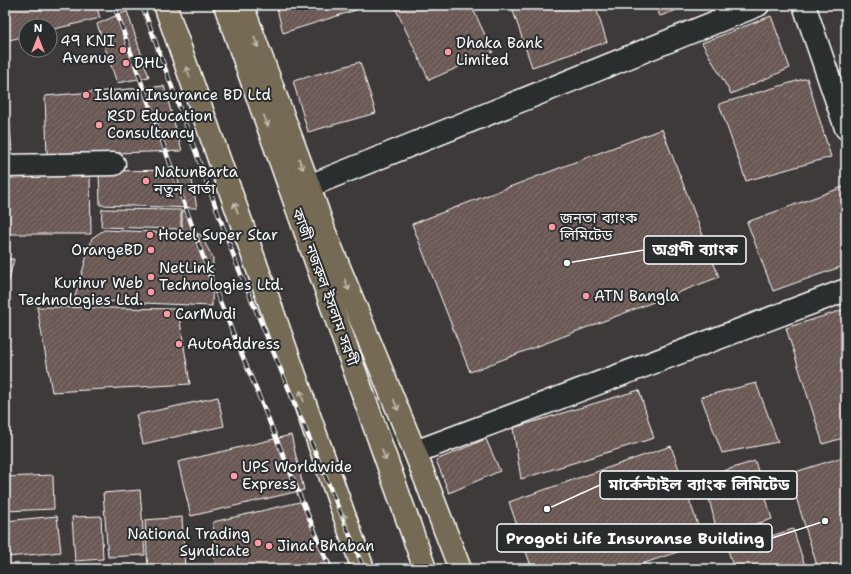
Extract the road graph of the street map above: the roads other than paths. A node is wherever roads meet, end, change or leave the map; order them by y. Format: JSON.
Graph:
{"nodes":[{"id":1,"x":165,"y":5,"type":"edge"},
{"id":2,"x":224,"y":5,"type":"edge"},
{"id":3,"x":242,"y":5,"type":"edge"},
{"id":4,"x":758,"y":5,"type":"edge"},
{"id":5,"x":804,"y":5,"type":"edge"},
{"id":6,"x":846,"y":128,"type":"edge"},
{"id":7,"x":114,"y":164,"type":"dead end"},
{"id":8,"x":5,"y":166,"type":"edge"},
{"id":9,"x":309,"y":186,"type":"junction"},
{"id":10,"x":846,"y":290,"type":"edge"},
{"id":11,"x":415,"y":452,"type":"junction"},
{"id":12,"x":363,"y":569,"type":"edge"},
{"id":13,"x":424,"y":569,"type":"edge"},
{"id":14,"x":460,"y":569,"type":"edge"}],
"edges":[{"from":12,"to":1,"type":"highway","one_way":true},
{"from":2,"to":13,"type":"highway","name":"কাজী নজরুল ইসলাম সরণী","one_way":true},
{"from":3,"to":9,"type":"highway","one_way":true},
{"from":4,"to":9,"type":"street"},
{"from":5,"to":6,"type":"street"},
{"from":7,"to":8,"type":"street"},
{"from":9,"to":11,"type":"highway","one_way":true},
{"from":10,"to":11,"type":"street"},
{"from":11,"to":14,"type":"highway"}]}
